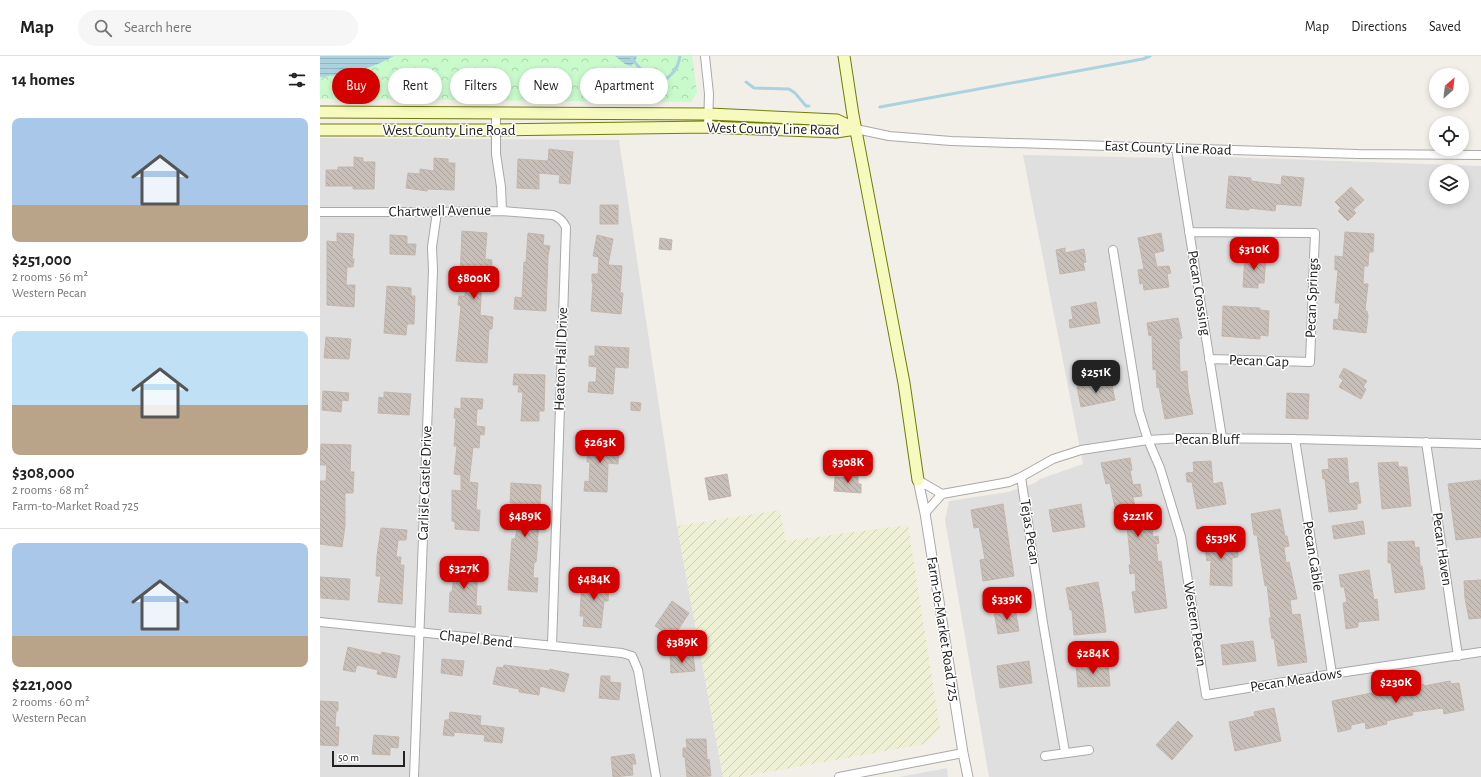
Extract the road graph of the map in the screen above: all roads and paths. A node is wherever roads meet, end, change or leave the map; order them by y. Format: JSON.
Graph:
{"nodes":[{"id":1,"x":705,"y":56,"type":"edge"},
{"id":2,"x":844,"y":56,"type":"edge"},
{"id":3,"x":320,"y":112,"type":"edge"},
{"id":4,"x":496,"y":112,"type":"junction"},
{"id":5,"x":709,"y":114,"type":"junction"},
{"id":6,"x":708,"y":127,"type":"junction"},
{"id":7,"x":856,"y":129,"type":"junction"},
{"id":8,"x":320,"y":130,"type":"edge"},
{"id":9,"x":496,"y":130,"type":"junction"},
{"id":10,"x":1176,"y":148,"type":"junction"},
{"id":11,"x":1481,"y":155,"type":"edge"},
{"id":12,"x":502,"y":211,"type":"junction"},
{"id":13,"x":320,"y":212,"type":"edge"},
{"id":14,"x":437,"y":212,"type":"junction"},
{"id":15,"x":560,"y":218,"type":"joint"},
{"id":16,"x":1189,"y":232,"type":"junction"},
{"id":17,"x":1113,"y":250,"type":"dead end"},
{"id":18,"x":1209,"y":359,"type":"junction"},
{"id":19,"x":1310,"y":362,"type":"joint"},
{"id":20,"x":1222,"y":438,"type":"junction"},
{"id":21,"x":1295,"y":439,"type":"junction"},
{"id":22,"x":1148,"y":440,"type":"junction"},
{"id":23,"x":1426,"y":442,"type":"junction"},
{"id":24,"x":1481,"y":444,"type":"edge"},
{"id":25,"x":1021,"y":477,"type":"junction"},
{"id":26,"x":918,"y":480,"type":"junction"},
{"id":27,"x":942,"y":494,"type":"junction"},
{"id":28,"x":925,"y":513,"type":"junction"},
{"id":29,"x":320,"y":622,"type":"edge"},
{"id":30,"x":419,"y":633,"type":"junction"},
{"id":31,"x":552,"y":646,"type":"junction"},
{"id":32,"x":1481,"y":652,"type":"edge"},
{"id":33,"x":1458,"y":656,"type":"junction"},
{"id":34,"x":1332,"y":674,"type":"junction"},
{"id":35,"x":1206,"y":695,"type":"joint"},
{"id":36,"x":1089,"y":750,"type":"dead end"},
{"id":37,"x":1065,"y":752,"type":"junction"},
{"id":38,"x":963,"y":753,"type":"junction"},
{"id":39,"x":1045,"y":756,"type":"dead end"},
{"id":40,"x":414,"y":777,"type":"edge"},
{"id":41,"x":656,"y":777,"type":"edge"},
{"id":42,"x":839,"y":777,"type":"edge"},
{"id":43,"x":968,"y":777,"type":"edge"}],
"edges":[{"from":1,"to":5,"type":"street"},
{"from":2,"to":7,"type":"main road"},
{"from":3,"to":4,"type":"main road","name":"West County Line Road"},
{"from":4,"to":5,"type":"main road","name":"West County Line Road"},
{"from":4,"to":9,"type":"street"},
{"from":5,"to":6,"type":"street"},
{"from":5,"to":7,"type":"main road","name":"West County Line Road"},
{"from":6,"to":7,"type":"main road","name":"West County Line Road"},
{"from":6,"to":9,"type":"main road","name":"West County Line Road"},
{"from":7,"to":10,"type":"street","name":"East County Line Road"},
{"from":7,"to":26,"type":"main road"},
{"from":8,"to":9,"type":"main road","name":"West County Line Road"},
{"from":9,"to":12,"type":"street"},
{"from":10,"to":11,"type":"street","name":"East County Line Road"},
{"from":10,"to":16,"type":"street","name":"Pecan Crossing"},
{"from":12,"to":14,"type":"street","name":"Chartwell Avenue"},
{"from":12,"to":15,"type":"street","name":"Chartwell Avenue"},
{"from":13,"to":14,"type":"street","name":"Chartwell Avenue"},
{"from":14,"to":30,"type":"street","name":"Carlisle Castle Drive"},
{"from":15,"to":31,"type":"street","name":"Heaton Hall Drive"},
{"from":16,"to":18,"type":"street","name":"Pecan Crossing"},
{"from":16,"to":19,"type":"street","name":"Pecan Springs"},
{"from":17,"to":22,"type":"street","name":"Western Pecan"},
{"from":18,"to":19,"type":"street","name":"Pecan Gap"},
{"from":18,"to":20,"type":"street","name":"Pecan Crossing"},
{"from":20,"to":21,"type":"street","name":"Pecan Bluff"},
{"from":20,"to":22,"type":"street","name":"Pecan Bluff"},
{"from":21,"to":23,"type":"street","name":"Pecan Bluff"},
{"from":21,"to":34,"type":"street","name":"Pecan Gable"},
{"from":22,"to":25,"type":"street","name":"Pecan Bluff"},
{"from":22,"to":35,"type":"street","name":"Western Pecan"},
{"from":23,"to":24,"type":"street","name":"Pecan Bluff"},
{"from":23,"to":33,"type":"street","name":"Pecan Haven"},
{"from":25,"to":27,"type":"street","name":"Pecan Bluff"},
{"from":25,"to":37,"type":"street","name":"Tejas Pecan"},
{"from":26,"to":27,"type":"street"},
{"from":26,"to":28,"type":"street","name":"Farm-to-Market Road 725"},
{"from":27,"to":28,"type":"street"},
{"from":28,"to":38,"type":"street","name":"Farm-to-Market Road 725"},
{"from":29,"to":30,"type":"street","name":"Chapel Bend"},
{"from":30,"to":31,"type":"street","name":"Chapel Bend"},
{"from":30,"to":40,"type":"street","name":"Carlisle Castle Drive"},
{"from":31,"to":41,"type":"street","name":"Chapel Bend"},
{"from":32,"to":33,"type":"street","name":"Pecan Meadows"},
{"from":33,"to":34,"type":"street","name":"Pecan Meadows"},
{"from":34,"to":35,"type":"street","name":"Pecan Meadows"},
{"from":36,"to":37,"type":"street"},
{"from":37,"to":39,"type":"street"},
{"from":38,"to":42,"type":"street"},
{"from":38,"to":43,"type":"street","name":"Farm-to-Market Road 725"}]}
